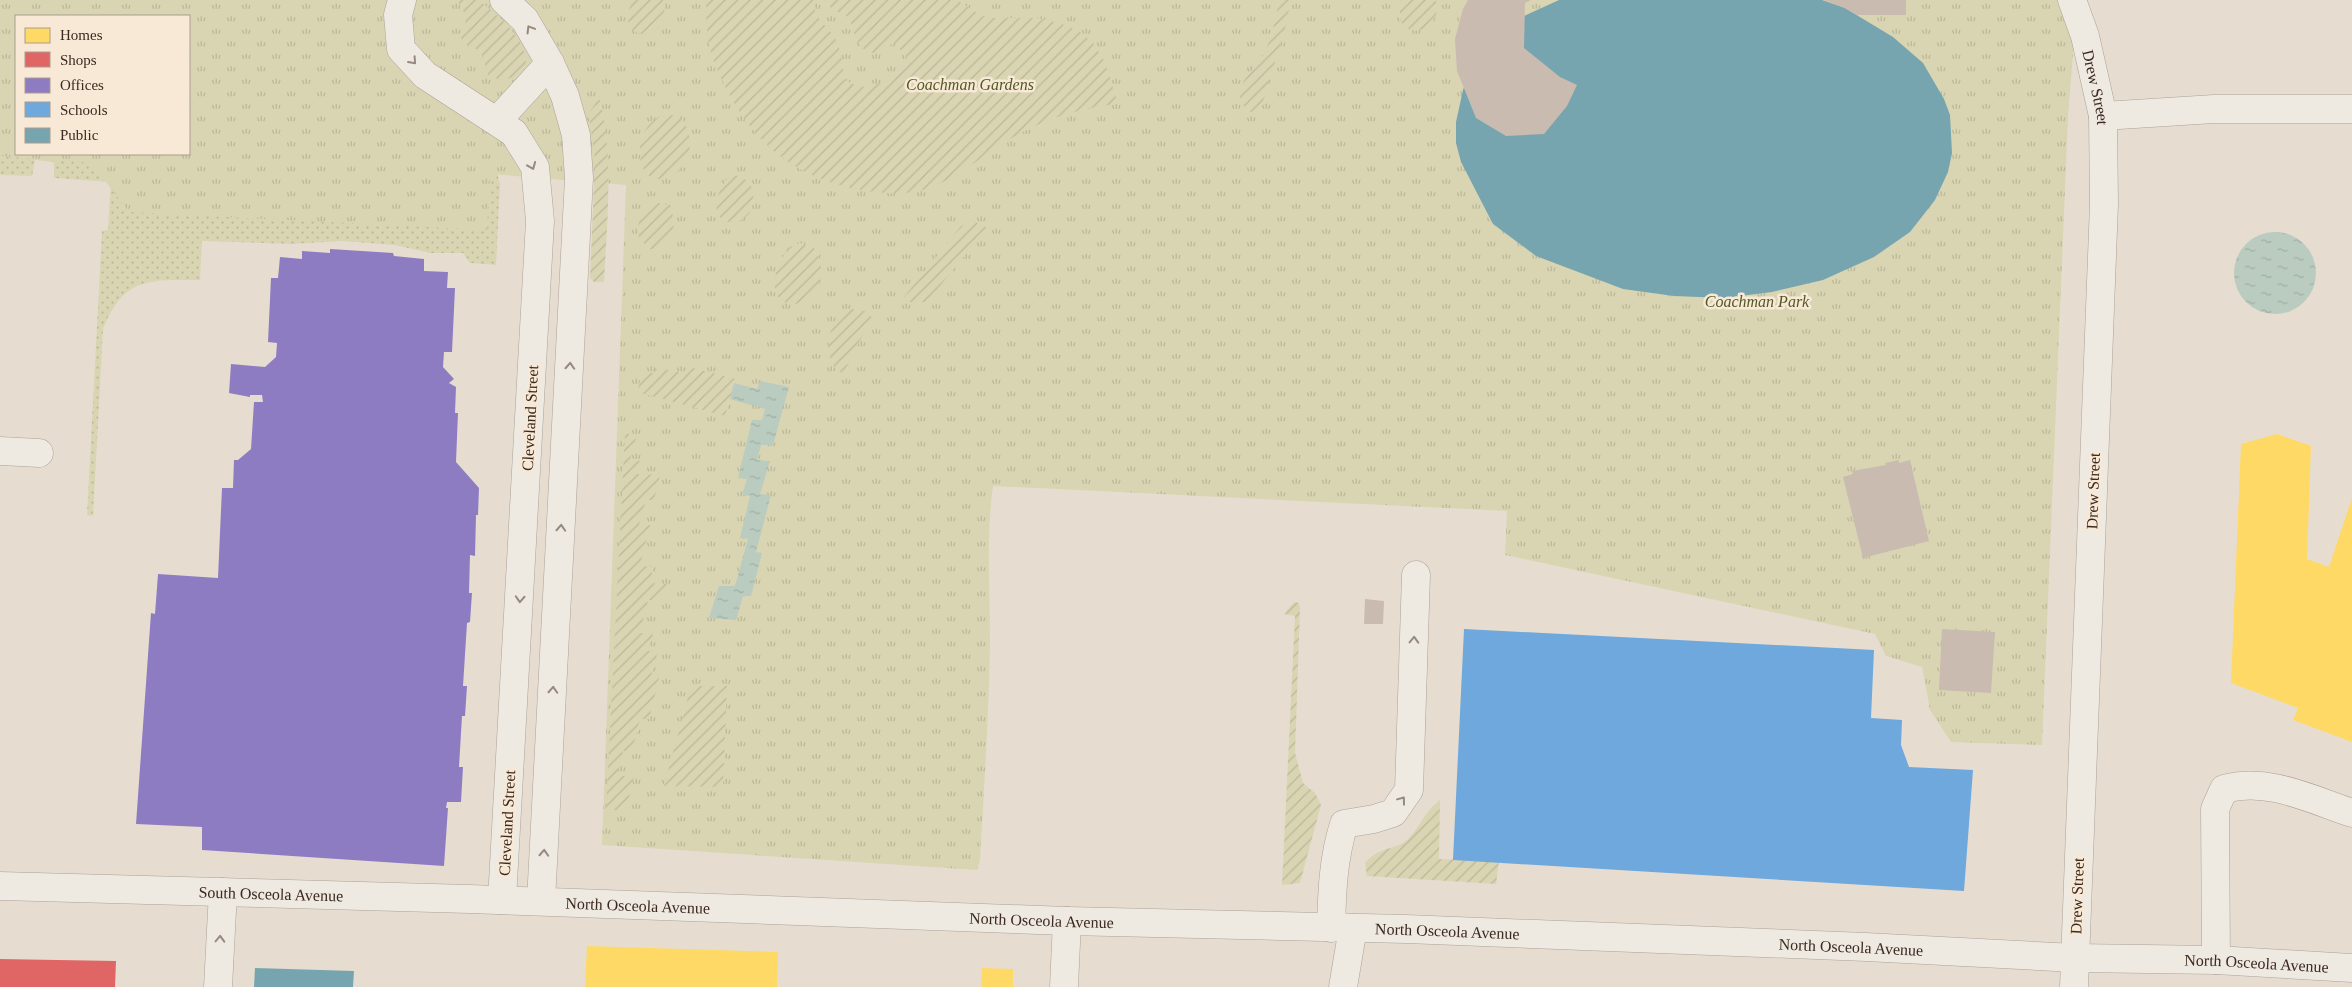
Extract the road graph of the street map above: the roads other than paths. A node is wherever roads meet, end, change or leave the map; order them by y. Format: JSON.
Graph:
{"nodes":[{"id":1,"x":402,"y":0,"type":"edge"},
{"id":2,"x":504,"y":0,"type":"edge"},
{"id":3,"x":2072,"y":0,"type":"edge"},
{"id":4,"x":550,"y":63,"type":"junction"},
{"id":5,"x":2352,"y":109,"type":"edge"},
{"id":6,"x":2103,"y":116,"type":"junction"},
{"id":7,"x":497,"y":121,"type":"junction"},
{"id":8,"x":0,"y":451,"type":"edge"},
{"id":9,"x":39,"y":453,"type":"dead end"},
{"id":10,"x":1416,"y":575,"type":"dead end"},
{"id":11,"x":2352,"y":814,"type":"edge"},
{"id":12,"x":0,"y":886,"type":"edge"},
{"id":13,"x":223,"y":892,"type":"junction"},
{"id":14,"x":502,"y":900,"type":"junction"},
{"id":15,"x":541,"y":901,"type":"junction"},
{"id":16,"x":1067,"y":921,"type":"junction"},
{"id":17,"x":1342,"y":928,"type":"junction"},
{"id":18,"x":2075,"y":958,"type":"junction"},
{"id":19,"x":2216,"y":960,"type":"junction"},
{"id":20,"x":2352,"y":968,"type":"edge"},
{"id":21,"x":218,"y":987,"type":"edge"},
{"id":22,"x":1064,"y":987,"type":"edge"},
{"id":23,"x":1344,"y":987,"type":"edge"},
{"id":24,"x":2074,"y":987,"type":"edge"}],
"edges":[{"from":1,"to":7,"type":"street","name":"Cleveland Street","one_way":true},
{"from":4,"to":2,"type":"street","one_way":true},
{"from":3,"to":6,"type":"street","name":"Drew Street"},
{"from":4,"to":7,"type":"street"},
{"from":15,"to":4,"type":"street","one_way":true},
{"from":5,"to":6,"type":"street"},
{"from":6,"to":18,"type":"street","name":"Drew Street"},
{"from":7,"to":14,"type":"street","name":"Cleveland Street","one_way":true},
{"from":8,"to":9,"type":"street"},
{"from":17,"to":10,"type":"street","one_way":true},
{"from":11,"to":19,"type":"street"},
{"from":12,"to":13,"type":"street","name":"South Osceola Avenue"},
{"from":13,"to":14,"type":"street","name":"South Osceola Avenue"},
{"from":21,"to":13,"type":"street","one_way":true},
{"from":14,"to":15,"type":"street","name":"South Osceola Avenue"},
{"from":15,"to":16,"type":"street","name":"North Osceola Avenue"},
{"from":16,"to":17,"type":"street","name":"North Osceola Avenue"},
{"from":16,"to":22,"type":"street"},
{"from":17,"to":18,"type":"street","name":"North Osceola Avenue"},
{"from":17,"to":23,"type":"street"},
{"from":18,"to":19,"type":"street","name":"North Osceola Avenue"},
{"from":18,"to":24,"type":"street","name":"Drew Street"},
{"from":19,"to":20,"type":"street","name":"North Osceola Avenue"}]}
